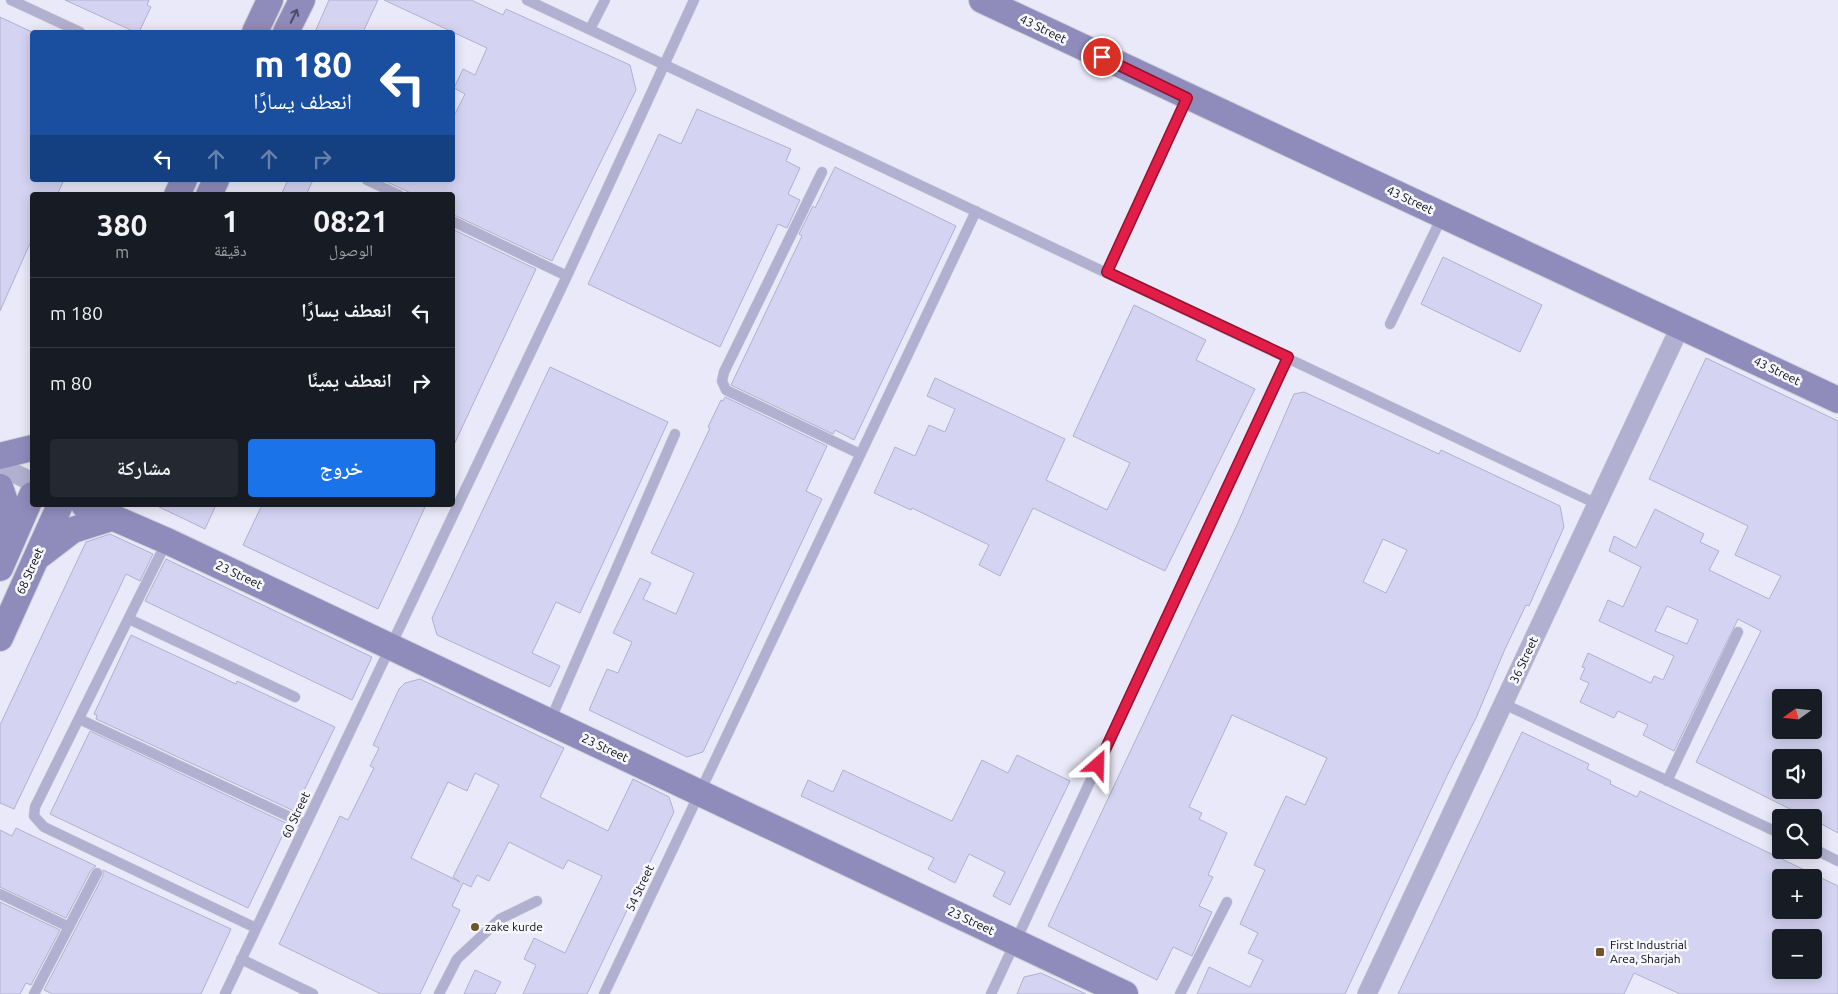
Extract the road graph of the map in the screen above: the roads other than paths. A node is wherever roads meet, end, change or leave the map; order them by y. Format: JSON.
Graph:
{"nodes":[{"id":1,"x":11,"y":0,"type":"edge"},
{"id":2,"x":270,"y":0,"type":"edge"},
{"id":3,"x":302,"y":0,"type":"edge"},
{"id":4,"x":527,"y":0,"type":"edge"},
{"id":5,"x":605,"y":0,"type":"edge"},
{"id":6,"x":694,"y":0,"type":"edge"},
{"id":7,"x":982,"y":0,"type":"edge"},
{"id":8,"x":590,"y":29,"type":"junction"},
{"id":9,"x":76,"y":30,"type":"edge"},
{"id":10,"x":256,"y":30,"type":"edge"},
{"id":11,"x":287,"y":30,"type":"edge"},
{"id":12,"x":666,"y":65,"type":"junction"},
{"id":13,"x":1187,"y":98,"type":"junction"},
{"id":14,"x":822,"y":172,"type":"dead end"},
{"id":15,"x":371,"y":182,"type":"edge"},
{"id":16,"x":393,"y":192,"type":"edge"},
{"id":17,"x":976,"y":211,"type":"junction"},
{"id":18,"x":1443,"y":216,"type":"junction"},
{"id":19,"x":455,"y":222,"type":"edge"},
{"id":20,"x":1107,"y":272,"type":"junction"},
{"id":21,"x":567,"y":276,"type":"junction"},
{"id":22,"x":1390,"y":324,"type":"dead end"},
{"id":23,"x":1681,"y":325,"type":"junction"},
{"id":24,"x":1288,"y":357,"type":"junction"},
{"id":25,"x":1838,"y":400,"type":"edge"},
{"id":26,"x":675,"y":434,"type":"dead end"},
{"id":27,"x":30,"y":448,"type":"edge"},
{"id":28,"x":860,"y":454,"type":"junction"},
{"id":29,"x":0,"y":456,"type":"edge"},
{"id":30,"x":0,"y":466,"type":"edge"},
{"id":31,"x":30,"y":481,"type":"edge"},
{"id":32,"x":0,"y":487,"type":"edge"},
{"id":33,"x":30,"y":500,"type":"edge"},
{"id":34,"x":1597,"y":504,"type":"junction"},
{"id":35,"x":59,"y":507,"type":"edge"},
{"id":36,"x":92,"y":507,"type":"edge"},
{"id":37,"x":108,"y":511,"type":"edge"},
{"id":38,"x":167,"y":541,"type":"junction"},
{"id":39,"x":5,"y":557,"type":"edge"},
{"id":40,"x":35,"y":560,"type":"junction"},
{"id":41,"x":129,"y":619,"type":"junction"},
{"id":42,"x":1738,"y":632,"type":"dead end"},
{"id":43,"x":0,"y":638,"type":"edge"},
{"id":44,"x":390,"y":646,"type":"junction"},
{"id":45,"x":295,"y":697,"type":"dead end"},
{"id":46,"x":1504,"y":704,"type":"junction"},
{"id":47,"x":79,"y":719,"type":"junction"},
{"id":48,"x":550,"y":722,"type":"junction"},
{"id":49,"x":1667,"y":781,"type":"junction"},
{"id":50,"x":699,"y":793,"type":"junction"},
{"id":51,"x":305,"y":824,"type":"junction"},
{"id":52,"x":1772,"y":830,"type":"edge"},
{"id":53,"x":1822,"y":853,"type":"edge"},
{"id":54,"x":1838,"y":861,"type":"edge"},
{"id":55,"x":97,"y":873,"type":"dead end"},
{"id":56,"x":0,"y":894,"type":"edge"},
{"id":57,"x":537,"y":901,"type":"dead end"},
{"id":58,"x":1227,"y":902,"type":"dead end"},
{"id":59,"x":69,"y":927,"type":"junction"},
{"id":60,"x":256,"y":928,"type":"junction"},
{"id":61,"x":1015,"y":942,"type":"junction"},
{"id":62,"x":241,"y":959,"type":"junction"},
{"id":63,"x":311,"y":993,"type":"edge"},
{"id":64,"x":34,"y":994,"type":"edge"},
{"id":65,"x":225,"y":994,"type":"edge"},
{"id":66,"x":439,"y":994,"type":"edge"},
{"id":67,"x":604,"y":994,"type":"edge"},
{"id":68,"x":990,"y":994,"type":"edge"},
{"id":69,"x":1126,"y":994,"type":"edge"},
{"id":70,"x":1180,"y":994,"type":"edge"},
{"id":71,"x":1367,"y":994,"type":"edge"}],
"edges":[{"from":1,"to":9,"type":"lane"},
{"from":2,"to":10,"type":"street"},
{"from":11,"to":3,"type":"street","one_way":true},
{"from":4,"to":8,"type":"lane"},
{"from":5,"to":8,"type":"lane"},
{"from":6,"to":12,"type":"lane","name":"60 Street"},
{"from":7,"to":13,"type":"street","name":"43 Street"},
{"from":8,"to":12,"type":"lane"},
{"from":12,"to":17,"type":"lane"},
{"from":12,"to":21,"type":"lane","name":"60 Street"},
{"from":13,"to":18,"type":"street","name":"43 Street"},
{"from":13,"to":20,"type":"lane"},
{"from":14,"to":28,"type":"lane"},
{"from":15,"to":16,"type":"lane"},
{"from":17,"to":20,"type":"lane"},
{"from":17,"to":28,"type":"lane","name":"54 Street"},
{"from":18,"to":22,"type":"lane"},
{"from":18,"to":23,"type":"street","name":"43 Street"},
{"from":19,"to":21,"type":"lane"},
{"from":20,"to":24,"type":"lane"},
{"from":21,"to":44,"type":"lane","name":"60 Street"},
{"from":23,"to":25,"type":"street","name":"43 Street"},
{"from":23,"to":34,"type":"street","name":"36 Street"},
{"from":24,"to":34,"type":"lane"},
{"from":24,"to":61,"type":"lane"},
{"from":26,"to":48,"type":"lane"},
{"from":27,"to":29,"type":"street"},
{"from":28,"to":50,"type":"lane","name":"54 Street"},
{"from":30,"to":31,"type":"street"},
{"from":32,"to":39,"type":"street"},
{"from":33,"to":39,"type":"street"},
{"from":34,"to":46,"type":"street","name":"36 Street"},
{"from":35,"to":40,"type":"street","name":"68 Street"},
{"from":36,"to":37,"type":"street","name":"23 Street"},
{"from":37,"to":38,"type":"street","name":"23 Street"},
{"from":37,"to":40,"type":"street"},
{"from":38,"to":41,"type":"lane"},
{"from":38,"to":44,"type":"street","name":"23 Street"},
{"from":40,"to":43,"type":"street","name":"68 Street"},
{"from":41,"to":45,"type":"lane"},
{"from":41,"to":47,"type":"lane"},
{"from":42,"to":49,"type":"lane"},
{"from":44,"to":48,"type":"street","name":"23 Street"},
{"from":44,"to":51,"type":"lane","name":"60 Street"},
{"from":46,"to":49,"type":"lane"},
{"from":46,"to":71,"type":"street","name":"36 Street"},
{"from":47,"to":51,"type":"lane"},
{"from":47,"to":60,"type":"lane"},
{"from":48,"to":50,"type":"street","name":"23 Street"},
{"from":49,"to":52,"type":"lane"},
{"from":50,"to":61,"type":"street","name":"23 Street"},
{"from":50,"to":67,"type":"lane","name":"54 Street"},
{"from":51,"to":60,"type":"lane","name":"60 Street"},
{"from":53,"to":54,"type":"lane"},
{"from":55,"to":59,"type":"lane"},
{"from":56,"to":59,"type":"lane"},
{"from":57,"to":66,"type":"lane"},
{"from":58,"to":70,"type":"lane"},
{"from":59,"to":64,"type":"lane"},
{"from":60,"to":62,"type":"lane","name":"60 Street"},
{"from":61,"to":68,"type":"lane"},
{"from":61,"to":69,"type":"street","name":"23 Street"},
{"from":62,"to":63,"type":"lane"},
{"from":62,"to":65,"type":"lane","name":"60 Street"}]}
